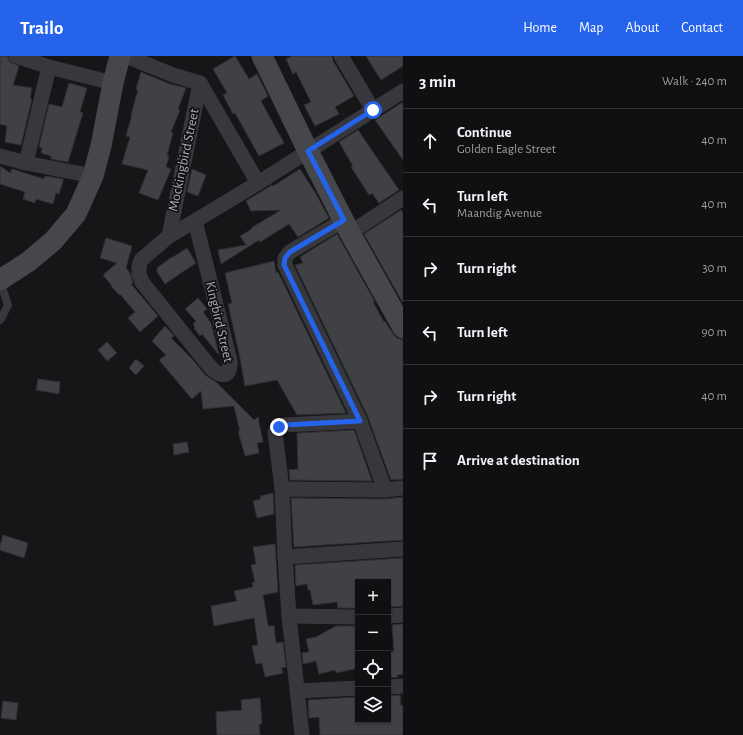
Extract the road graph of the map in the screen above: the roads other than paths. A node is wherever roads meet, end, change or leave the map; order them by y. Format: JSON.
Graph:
{"nodes":[{"id":1,"x":16,"y":56,"type":"edge"},
{"id":2,"x":120,"y":56,"type":"edge"},
{"id":3,"x":126,"y":56,"type":"edge"},
{"id":4,"x":262,"y":56,"type":"edge"},
{"id":5,"x":341,"y":56,"type":"edge"},
{"id":6,"x":48,"y":67,"type":"junction"},
{"id":7,"x":113,"y":83,"type":"junction"},
{"id":8,"x":200,"y":83,"type":"junction"},
{"id":9,"x":403,"y":91,"type":"edge"},
{"id":10,"x":373,"y":110,"type":"junction"},
{"id":11,"x":308,"y":151,"type":"junction"},
{"id":12,"x":0,"y":156,"type":"edge"},
{"id":13,"x":26,"y":163,"type":"junction"},
{"id":14,"x":93,"y":176,"type":"junction"},
{"id":15,"x":258,"y":184,"type":"junction"},
{"id":16,"x":403,"y":198,"type":"edge"},
{"id":17,"x":195,"y":222,"type":"junction"},
{"id":18,"x":347,"y":226,"type":"junction"},
{"id":19,"x":169,"y":236,"type":"junction"},
{"id":20,"x":0,"y":280,"type":"edge"},
{"id":21,"x":397,"y":304,"type":"edge"},
{"id":22,"x":0,"y":320,"type":"edge"},
{"id":23,"x":403,"y":328,"type":"edge"},
{"id":24,"x":360,"y":421,"type":"junction"},
{"id":25,"x":403,"y":488,"type":"edge"},
{"id":26,"x":282,"y":489,"type":"junction"},
{"id":27,"x":385,"y":490,"type":"junction"},
{"id":28,"x":403,"y":549,"type":"edge"},
{"id":29,"x":285,"y":557,"type":"junction"},
{"id":30,"x":403,"y":615,"type":"edge"},
{"id":31,"x":289,"y":616,"type":"junction"},
{"id":32,"x":391,"y":616,"type":"edge"},
{"id":33,"x":355,"y":617,"type":"edge"},
{"id":34,"x":403,"y":686,"type":"edge"},
{"id":35,"x":391,"y":687,"type":"edge"},
{"id":36,"x":355,"y":688,"type":"edge"},
{"id":37,"x":297,"y":691,"type":"junction"},
{"id":38,"x":302,"y":735,"type":"edge"}],
"edges":[{"from":1,"to":6,"type":"street"},
{"from":2,"to":7,"type":"street"},
{"from":3,"to":8,"type":"street"},
{"from":4,"to":11,"type":"street"},
{"from":5,"to":10,"type":"street"},
{"from":6,"to":7,"type":"street"},
{"from":6,"to":13,"type":"street"},
{"from":7,"to":14,"type":"street"},
{"from":8,"to":15,"type":"street"},
{"from":8,"to":19,"type":"street","name":"Mockingbird Street"},
{"from":9,"to":10,"type":"street"},
{"from":10,"to":11,"type":"street"},
{"from":11,"to":15,"type":"street"},
{"from":11,"to":18,"type":"street"},
{"from":12,"to":13,"type":"street"},
{"from":13,"to":14,"type":"street"},
{"from":14,"to":20,"type":"street"},
{"from":15,"to":17,"type":"street"},
{"from":16,"to":18,"type":"street"},
{"from":17,"to":19,"type":"street"},
{"from":17,"to":19,"type":"street","name":"Kingbird Street"},
{"from":18,"to":21,"type":"street"},
{"from":18,"to":24,"type":"street"},
{"from":20,"to":22,"type":"lane"},
{"from":21,"to":23,"type":"street"},
{"from":24,"to":26,"type":"street"},
{"from":24,"to":27,"type":"street"},
{"from":25,"to":27,"type":"street"},
{"from":26,"to":27,"type":"street"},
{"from":26,"to":29,"type":"street"},
{"from":28,"to":29,"type":"street"},
{"from":29,"to":31,"type":"street"},
{"from":30,"to":32,"type":"street"},
{"from":31,"to":33,"type":"street"},
{"from":31,"to":37,"type":"street"},
{"from":34,"to":35,"type":"street"},
{"from":36,"to":37,"type":"street"},
{"from":37,"to":38,"type":"street"}]}
